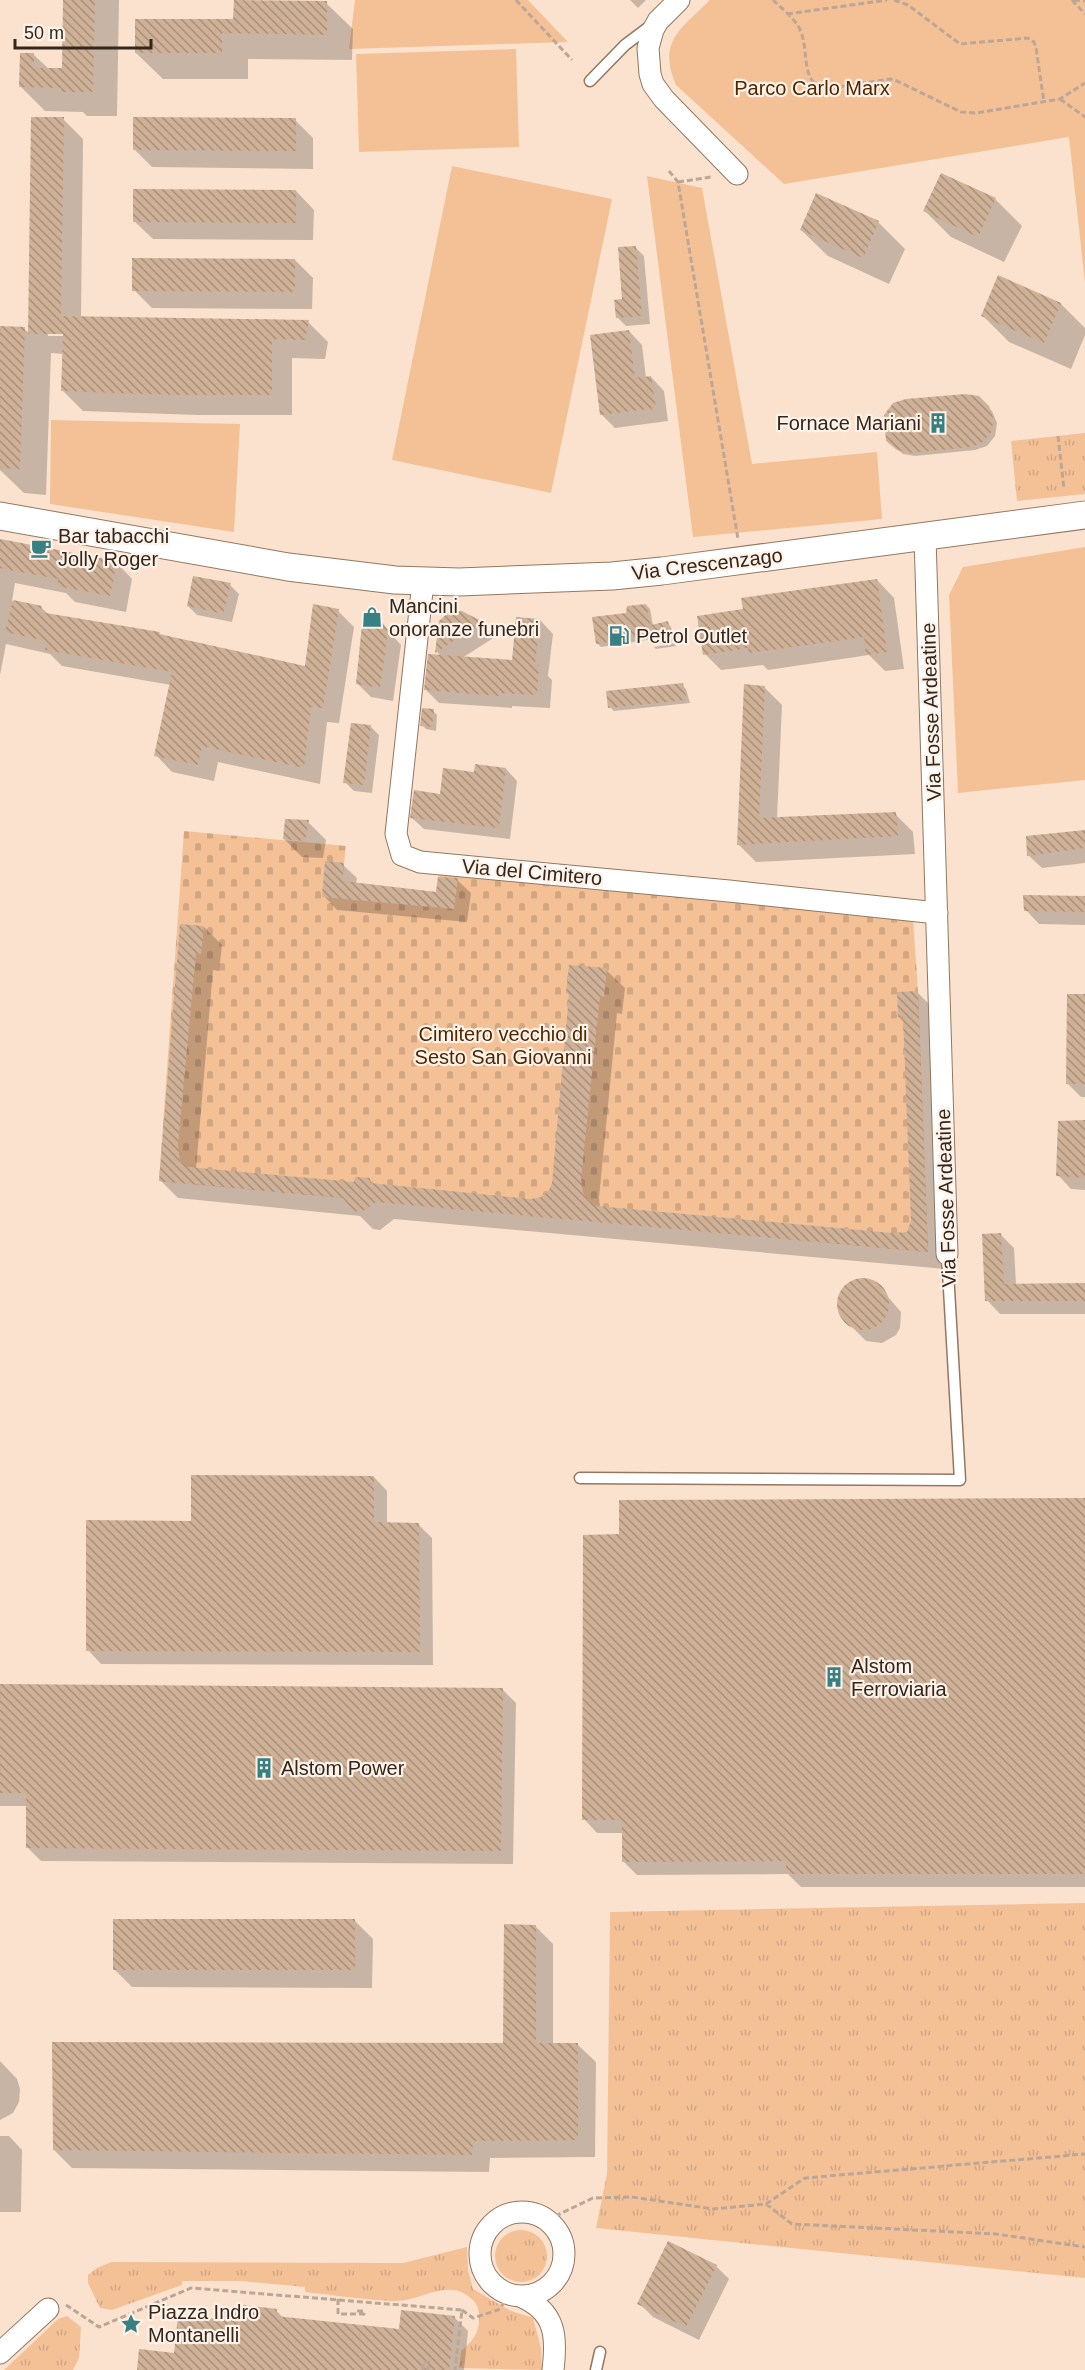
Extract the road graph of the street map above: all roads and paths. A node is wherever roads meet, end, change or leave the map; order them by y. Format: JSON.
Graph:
{"nodes":[{"id":1,"x":516,"y":0,"type":"edge"},
{"id":2,"x":679,"y":0,"type":"edge"},
{"id":3,"x":773,"y":0,"type":"edge"},
{"id":4,"x":887,"y":0,"type":"edge"},
{"id":5,"x":894,"y":0,"type":"edge"},
{"id":6,"x":1073,"y":0,"type":"edge"},
{"id":7,"x":1085,"y":1,"type":"edge"},
{"id":8,"x":787,"y":14,"type":"junction"},
{"id":9,"x":1085,"y":14,"type":"edge"},
{"id":10,"x":658,"y":21,"type":"junction"},
{"id":11,"x":572,"y":60,"type":"dead end"},
{"id":12,"x":590,"y":81,"type":"dead end"},
{"id":13,"x":1085,"y":83,"type":"edge"},
{"id":14,"x":1060,"y":99,"type":"junction"},
{"id":15,"x":1044,"y":102,"type":"junction"},
{"id":16,"x":1085,"y":117,"type":"edge"},
{"id":17,"x":669,"y":171,"type":"dead end"},
{"id":18,"x":737,"y":174,"type":"joint"},
{"id":19,"x":678,"y":182,"type":"junction"},
{"id":20,"x":1058,"y":436,"type":"dead end"},
{"id":21,"x":1064,"y":489,"type":"dead end"},
{"id":22,"x":1085,"y":515,"type":"edge"},
{"id":23,"x":0,"y":516,"type":"edge"},
{"id":24,"x":925,"y":537,"type":"junction"},
{"id":25,"x":742,"y":561,"type":"junction"},
{"id":26,"x":423,"y":582,"type":"junction"},
{"id":27,"x":937,"y":913,"type":"junction"},
{"id":28,"x":947,"y":1254,"type":"joint"},
{"id":29,"x":580,"y":1478,"type":"dead end"},
{"id":30,"x":1085,"y":2154,"type":"edge"},
{"id":31,"x":765,"y":2204,"type":"junction"},
{"id":32,"x":547,"y":2220,"type":"junction"},
{"id":33,"x":1085,"y":2247,"type":"edge"},
{"id":34,"x":555,"y":2281,"type":"junction"},
{"id":35,"x":516,"y":2296,"type":"junction"},
{"id":36,"x":338,"y":2299,"type":"junction"},
{"id":37,"x":48,"y":2309,"type":"dead end"},
{"id":38,"x":462,"y":2310,"type":"junction"},
{"id":39,"x":352,"y":2312,"type":"dead end"},
{"id":40,"x":92,"y":2321,"type":"dead end"},
{"id":41,"x":551,"y":2322,"type":"junction"},
{"id":42,"x":600,"y":2352,"type":"dead end"},
{"id":43,"x":0,"y":2353,"type":"edge"},
{"id":44,"x":423,"y":2370,"type":"edge"},
{"id":45,"x":428,"y":2370,"type":"edge"},
{"id":46,"x":455,"y":2370,"type":"edge"},
{"id":47,"x":553,"y":2370,"type":"edge"},
{"id":48,"x":596,"y":2370,"type":"edge"}],
"edges":[{"from":1,"to":11,"type":"path"},
{"from":2,"to":10,"type":"street"},
{"from":3,"to":8,"type":"path"},
{"from":4,"to":8,"type":"path"},
{"from":5,"to":15,"type":"path"},
{"from":6,"to":7,"type":"path"},
{"from":6,"to":9,"type":"path"},
{"from":8,"to":15,"type":"path"},
{"from":10,"to":12,"type":"lane"},
{"from":10,"to":18,"type":"street"},
{"from":13,"to":14,"type":"path"},
{"from":14,"to":15,"type":"path"},
{"from":14,"to":16,"type":"path"},
{"from":17,"to":19,"type":"path"},
{"from":18,"to":19,"type":"path"},
{"from":19,"to":25,"type":"path"},
{"from":20,"to":21,"type":"path"},
{"from":22,"to":24,"type":"street","name":"Via Crescenzago"},
{"from":23,"to":26,"type":"street","name":"Via Crescenzago"},
{"from":24,"to":25,"type":"street","name":"Via Crescenzago"},
{"from":24,"to":27,"type":"street","name":"Via Fosse Ardeatine"},
{"from":25,"to":26,"type":"street","name":"Via Crescenzago"},
{"from":26,"to":27,"type":"street","name":"Via del Cimitero"},
{"from":27,"to":28,"type":"street","name":"Via Fosse Ardeatine"},
{"from":28,"to":29,"type":"lane","name":"Via Fosse Ardeatine"},
{"from":30,"to":31,"type":"path"},
{"from":31,"to":32,"type":"path"},
{"from":31,"to":33,"type":"path"},
{"from":32,"to":34,"type":"street"},
{"from":32,"to":35,"type":"street"},
{"from":34,"to":35,"type":"street"},
{"from":34,"to":41,"type":"street"},
{"from":35,"to":38,"type":"path"},
{"from":35,"to":41,"type":"street"},
{"from":36,"to":38,"type":"path"},
{"from":36,"to":39,"type":"path"},
{"from":36,"to":40,"type":"path"},
{"from":37,"to":43,"type":"street"},
{"from":38,"to":46,"type":"path"},
{"from":41,"to":47,"type":"street"},
{"from":42,"to":48,"type":"lane"},
{"from":44,"to":45,"type":"path"}]}
